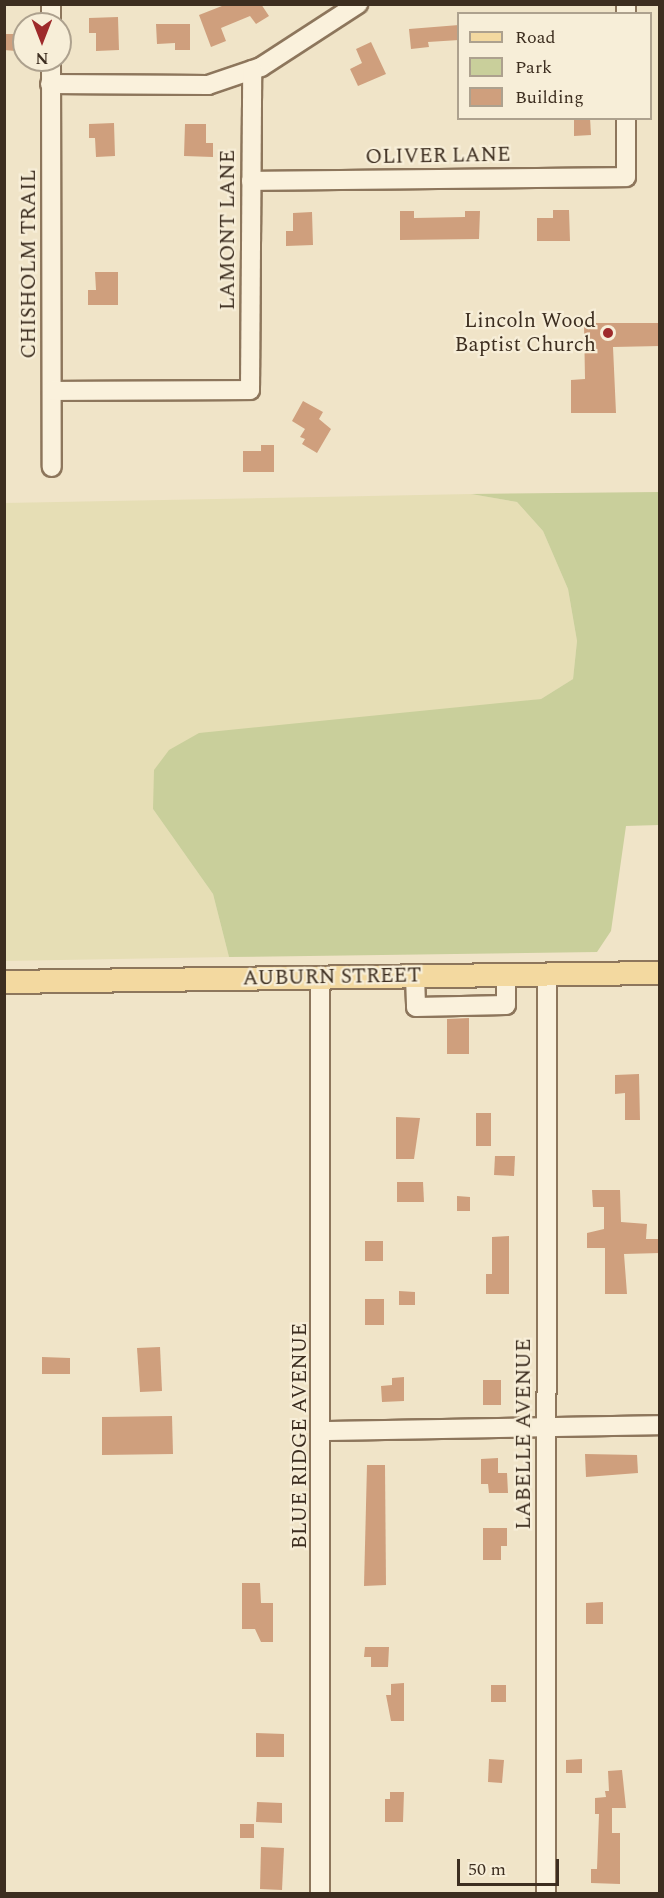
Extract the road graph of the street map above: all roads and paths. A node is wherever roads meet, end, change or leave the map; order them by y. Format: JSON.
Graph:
{"nodes":[{"id":1,"x":358,"y":4,"type":"edge"},
{"id":2,"x":252,"y":70,"type":"junction"},
{"id":3,"x":50,"y":72,"type":"edge"},
{"id":4,"x":50,"y":84,"type":"junction"},
{"id":5,"x":626,"y":120,"type":"edge"},
{"id":6,"x":251,"y":181,"type":"junction"},
{"id":7,"x":52,"y":391,"type":"junction"},
{"id":8,"x":52,"y":467,"type":"dead end"},
{"id":9,"x":660,"y":973,"type":"edge"},
{"id":10,"x":547,"y":974,"type":"junction"},
{"id":11,"x":506,"y":975,"type":"junction"},
{"id":12,"x":415,"y":976,"type":"junction"},
{"id":13,"x":320,"y":978,"type":"junction"},
{"id":14,"x":4,"y":981,"type":"edge"},
{"id":15,"x":660,"y":1425,"type":"edge"},
{"id":16,"x":546,"y":1426,"type":"junction"},
{"id":17,"x":323,"y":1431,"type":"junction"},
{"id":18,"x":320,"y":1893,"type":"edge"},
{"id":19,"x":546,"y":1893,"type":"edge"}],
"edges":[{"from":1,"to":2,"type":"street"},
{"from":2,"to":4,"type":"street"},
{"from":2,"to":6,"type":"street","name":"LAMONT LANE"},
{"from":3,"to":4,"type":"street","name":"CHISHOLM TRAIL"},
{"from":4,"to":7,"type":"street","name":"CHISHOLM TRAIL"},
{"from":5,"to":6,"type":"street","name":"OLIVER LANE"},
{"from":6,"to":7,"type":"street","name":"LAMONT LANE"},
{"from":7,"to":8,"type":"street","name":"CHISHOLM TRAIL"},
{"from":9,"to":10,"type":"main road","name":"AUBURN STREET"},
{"from":10,"to":11,"type":"main road","name":"AUBURN STREET"},
{"from":10,"to":16,"type":"street","name":"LABELLE AVENUE"},
{"from":11,"to":12,"type":"main road","name":"AUBURN STREET"},
{"from":11,"to":12,"type":"street"},
{"from":12,"to":13,"type":"main road","name":"AUBURN STREET"},
{"from":13,"to":14,"type":"main road","name":"AUBURN STREET"},
{"from":13,"to":17,"type":"street","name":"BLUE RIDGE AVENUE"},
{"from":15,"to":16,"type":"street"},
{"from":16,"to":17,"type":"street"},
{"from":16,"to":19,"type":"street","name":"LABELLE AVENUE"},
{"from":17,"to":18,"type":"street","name":"BLUE RIDGE AVENUE"}]}
